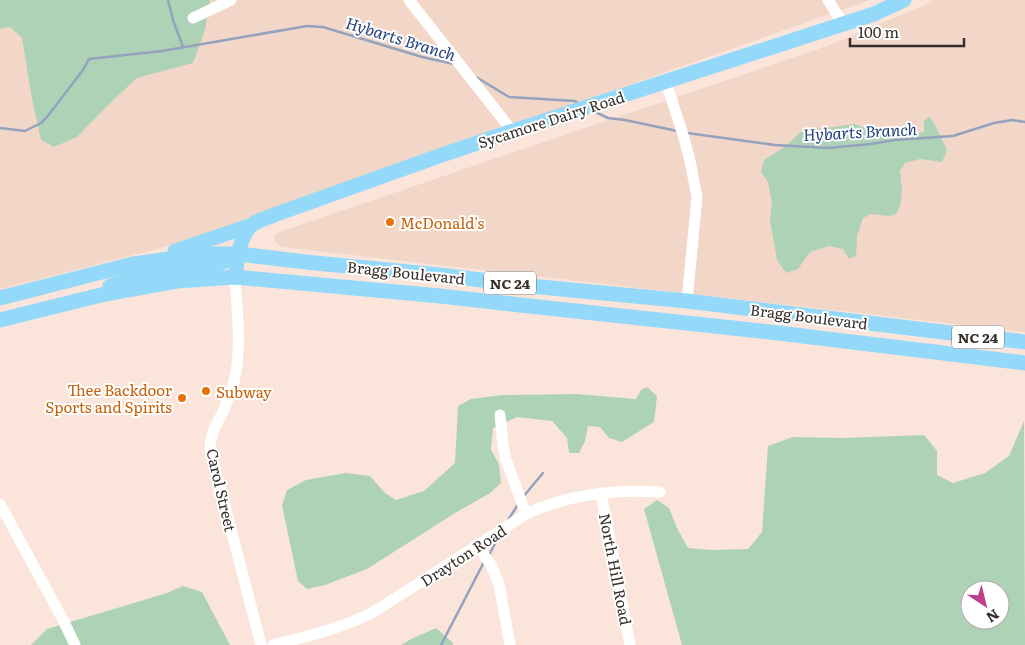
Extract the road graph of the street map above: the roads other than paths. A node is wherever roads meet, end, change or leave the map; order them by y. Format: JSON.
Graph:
{"nodes":[{"id":1,"x":231,"y":0,"type":"edge"},
{"id":2,"x":409,"y":0,"type":"edge"},
{"id":3,"x":828,"y":0,"type":"edge"},
{"id":4,"x":904,"y":0,"type":"edge"},
{"id":5,"x":193,"y":18,"type":"dead end"},
{"id":6,"x":844,"y":24,"type":"junction"},
{"id":7,"x":666,"y":82,"type":"junction"},
{"id":8,"x":513,"y":132,"type":"junction"},
{"id":9,"x":252,"y":225,"type":"junction"},
{"id":10,"x":238,"y":254,"type":"junction"},
{"id":11,"x":133,"y":264,"type":"junction"},
{"id":12,"x":235,"y":277,"type":"junction"},
{"id":13,"x":0,"y":298,"type":"edge"},
{"id":14,"x":688,"y":301,"type":"junction"},
{"id":15,"x":506,"y":304,"type":"junction"},
{"id":16,"x":58,"y":306,"type":"junction"},
{"id":17,"x":0,"y":320,"type":"edge"},
{"id":18,"x":888,"y":326,"type":"junction"},
{"id":19,"x":770,"y":332,"type":"junction"},
{"id":20,"x":1025,"y":342,"type":"edge"},
{"id":21,"x":1025,"y":363,"type":"edge"},
{"id":22,"x":500,"y":415,"type":"dead end"},
{"id":23,"x":601,"y":492,"type":"junction"},
{"id":24,"x":660,"y":492,"type":"dead end"},
{"id":25,"x":0,"y":504,"type":"edge"},
{"id":26,"x":526,"y":514,"type":"junction"},
{"id":27,"x":477,"y":545,"type":"junction"},
{"id":28,"x":75,"y":645,"type":"edge"},
{"id":29,"x":260,"y":645,"type":"edge"},
{"id":30,"x":273,"y":645,"type":"edge"},
{"id":31,"x":510,"y":645,"type":"edge"},
{"id":32,"x":630,"y":645,"type":"edge"}],
"edges":[{"from":1,"to":5,"type":"street"},
{"from":2,"to":8,"type":"street"},
{"from":3,"to":6,"type":"street"},
{"from":4,"to":6,"type":"main road","name":"Sycamore Dairy Road"},
{"from":6,"to":7,"type":"main road","name":"Sycamore Dairy Road"},
{"from":7,"to":8,"type":"main road","name":"Sycamore Dairy Road"},
{"from":7,"to":14,"type":"street"},
{"from":8,"to":9,"type":"main road","name":"Sycamore Dairy Road"},
{"from":9,"to":10,"type":"main road"},
{"from":9,"to":11,"type":"main road","name":"Sycamore Dairy Road"},
{"from":10,"to":11,"type":"main road","name":"Bragg Boulevard","number":"NC 24"},
{"from":10,"to":12,"type":"main road"},
{"from":10,"to":14,"type":"main road","name":"Bragg Boulevard","number":"NC 24"},
{"from":10,"to":16,"type":"main road"},
{"from":11,"to":13,"type":"main road","name":"Bragg Boulevard","number":"NC 24"},
{"from":12,"to":15,"type":"main road","name":"Bragg Boulevard","number":"NC 24"},
{"from":12,"to":16,"type":"main road","name":"Bragg Boulevard","number":"NC 24"},
{"from":12,"to":29,"type":"street","name":"Carol Street"},
{"from":14,"to":15,"type":"main road"},
{"from":14,"to":18,"type":"main road","name":"Bragg Boulevard","number":"NC 24"},
{"from":15,"to":19,"type":"main road","name":"Bragg Boulevard","number":"NC 24"},
{"from":16,"to":17,"type":"main road","name":"Bragg Boulevard","number":"NC 24"},
{"from":18,"to":19,"type":"main road"},
{"from":18,"to":20,"type":"main road","name":"Bragg Boulevard","number":"NC 24"},
{"from":19,"to":21,"type":"main road","name":"Bragg Boulevard","number":"NC 24"},
{"from":22,"to":26,"type":"street"},
{"from":23,"to":24,"type":"street","name":"Drayton Road"},
{"from":23,"to":26,"type":"street","name":"Drayton Road"},
{"from":23,"to":32,"type":"street","name":"North Hill Road"},
{"from":25,"to":28,"type":"street"},
{"from":26,"to":27,"type":"street","name":"Drayton Road"},
{"from":27,"to":30,"type":"street","name":"Drayton Road"},
{"from":27,"to":31,"type":"street"}]}
